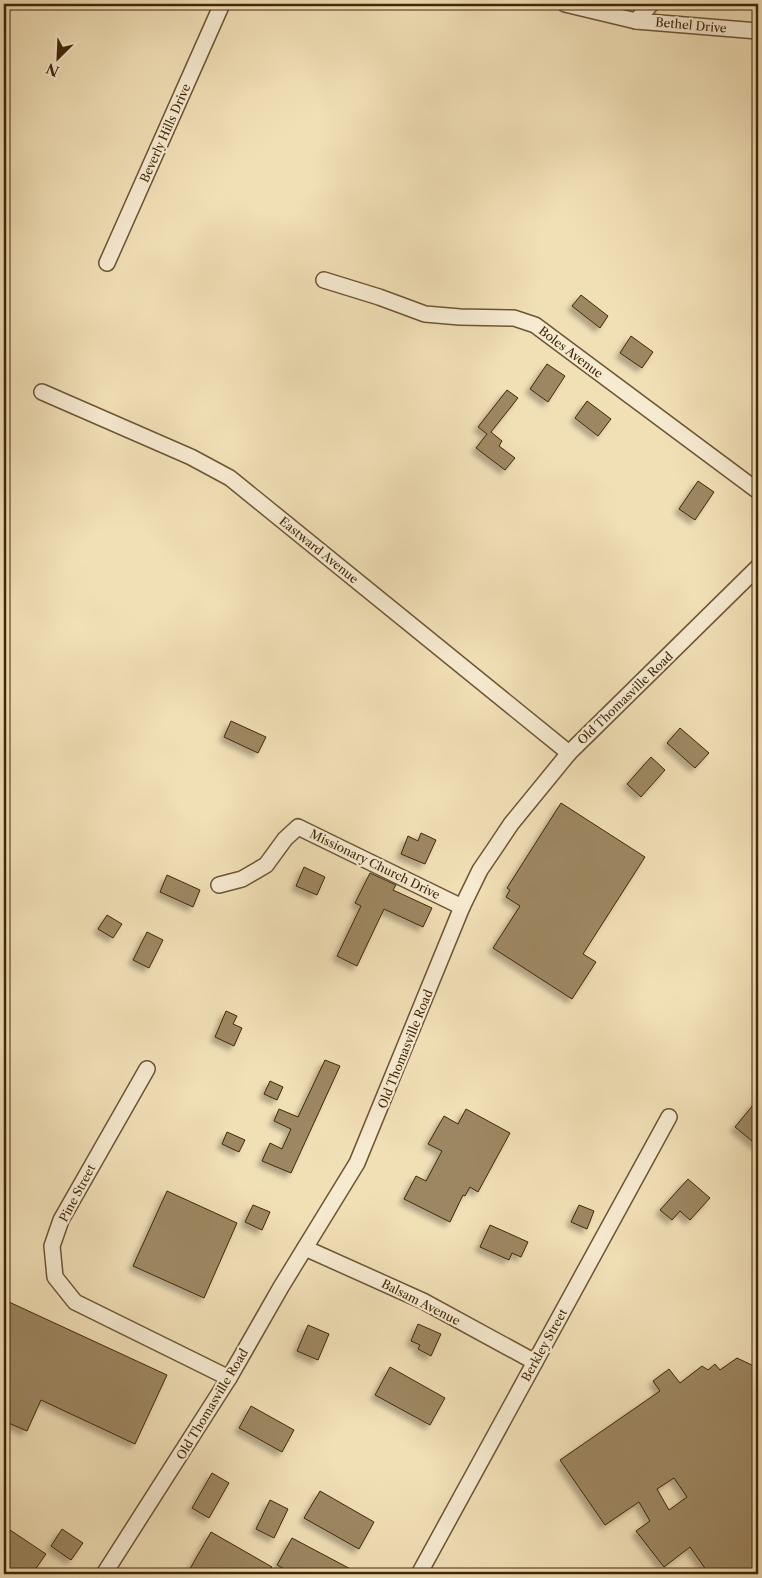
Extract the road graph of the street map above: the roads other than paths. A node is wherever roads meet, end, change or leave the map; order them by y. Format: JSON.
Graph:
{"nodes":[{"id":1,"x":222,"y":4,"type":"edge"},
{"id":2,"x":565,"y":4,"type":"edge"},
{"id":3,"x":651,"y":4,"type":"edge"},
{"id":4,"x":636,"y":21,"type":"junction"},
{"id":5,"x":758,"y":31,"type":"edge"},
{"id":6,"x":107,"y":263,"type":"dead end"},
{"id":7,"x":324,"y":280,"type":"dead end"},
{"id":8,"x":42,"y":392,"type":"dead end"},
{"id":9,"x":758,"y":491,"type":"edge"},
{"id":10,"x":758,"y":567,"type":"edge"},
{"id":11,"x":569,"y":753,"type":"junction"},
{"id":12,"x":219,"y":885,"type":"dead end"},
{"id":13,"x":462,"y":907,"type":"junction"},
{"id":14,"x":147,"y":1068,"type":"dead end"},
{"id":15,"x":669,"y":1117,"type":"dead end"},
{"id":16,"x":305,"y":1248,"type":"junction"},
{"id":17,"x":535,"y":1362,"type":"junction"},
{"id":18,"x":228,"y":1378,"type":"junction"},
{"id":19,"x":104,"y":1574,"type":"edge"},
{"id":20,"x":418,"y":1574,"type":"edge"}],
"edges":[{"from":1,"to":6,"type":"street","name":"Beverly Hills Drive"},
{"from":2,"to":4,"type":"street","name":"Bethel Drive"},
{"from":3,"to":4,"type":"street"},
{"from":4,"to":5,"type":"street","name":"Bethel Drive"},
{"from":7,"to":9,"type":"street","name":"Boles Avenue"},
{"from":8,"to":11,"type":"street","name":"Eastward Avenue"},
{"from":10,"to":11,"type":"street","name":"Old Thomasville Road"},
{"from":11,"to":13,"type":"street","name":"Old Thomasville Road"},
{"from":12,"to":13,"type":"street","name":"Missionary Church Drive"},
{"from":13,"to":16,"type":"street","name":"Old Thomasville Road"},
{"from":14,"to":18,"type":"street","name":"Pine Street"},
{"from":15,"to":17,"type":"street","name":"Berkley Street"},
{"from":16,"to":17,"type":"street","name":"Balsam Avenue"},
{"from":16,"to":18,"type":"street","name":"Old Thomasville Road"},
{"from":17,"to":20,"type":"street","name":"Berkley Street"},
{"from":18,"to":19,"type":"street","name":"Old Thomasville Road"}]}
